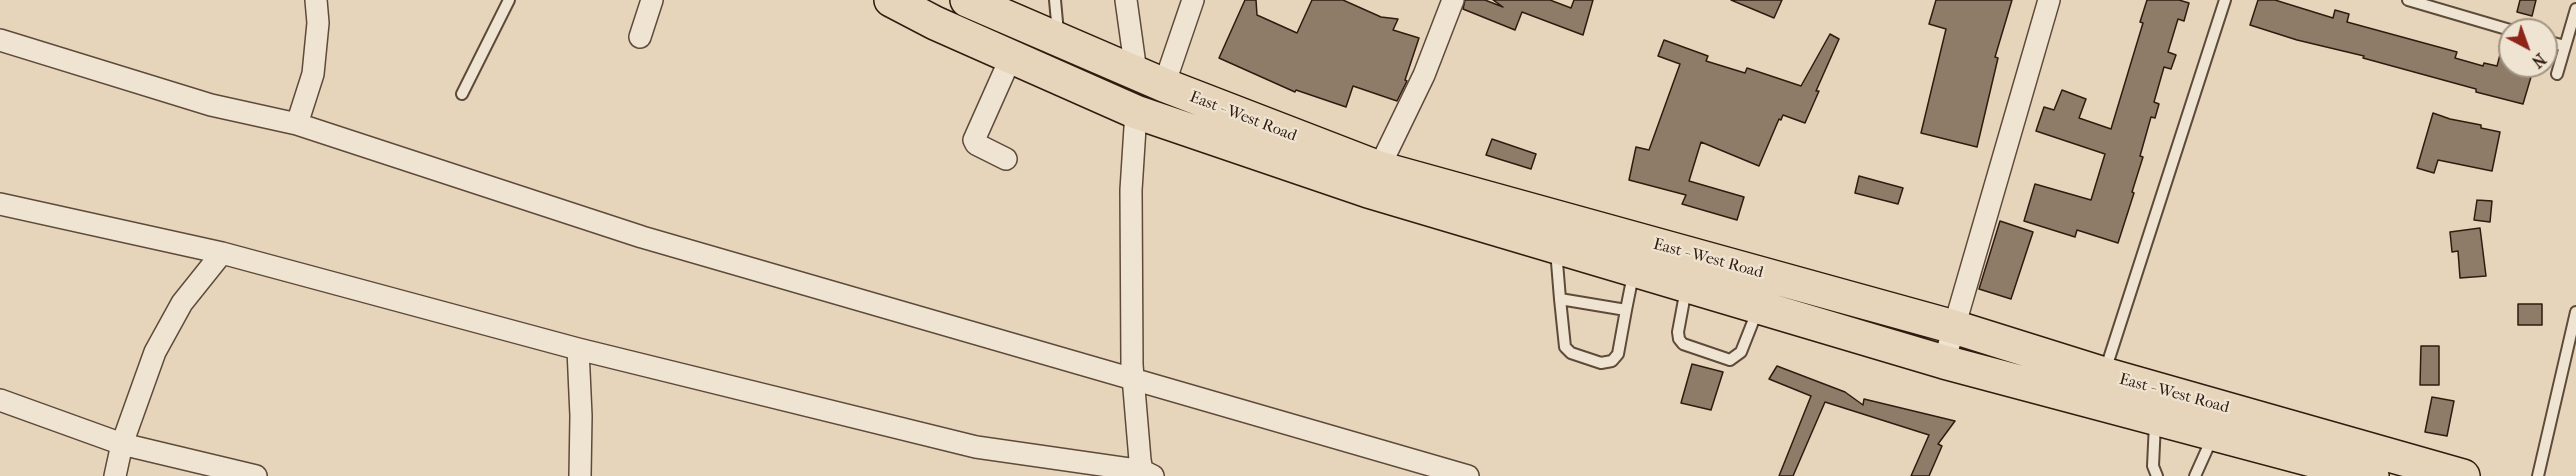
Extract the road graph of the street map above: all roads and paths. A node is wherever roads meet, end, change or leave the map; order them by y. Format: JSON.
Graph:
{"nodes":[{"id":1,"x":316,"y":0,"type":"edge"},
{"id":2,"x":510,"y":0,"type":"edge"},
{"id":3,"x":652,"y":0,"type":"edge"},
{"id":4,"x":891,"y":0,"type":"edge"},
{"id":5,"x":967,"y":0,"type":"edge"},
{"id":6,"x":1055,"y":0,"type":"edge"},
{"id":7,"x":1126,"y":0,"type":"edge"},
{"id":8,"x":1193,"y":0,"type":"edge"},
{"id":9,"x":1453,"y":0,"type":"edge"},
{"id":10,"x":2049,"y":0,"type":"edge"},
{"id":11,"x":2225,"y":0,"type":"edge"},
{"id":12,"x":2408,"y":0,"type":"edge"},
{"id":13,"x":2576,"y":9,"type":"edge"},
{"id":14,"x":2498,"y":26,"type":"edge"},
{"id":15,"x":640,"y":37,"type":"dead end"},
{"id":16,"x":1059,"y":39,"type":"junction"},
{"id":17,"x":0,"y":40,"type":"edge"},
{"id":18,"x":2558,"y":44,"type":"edge"},
{"id":19,"x":2565,"y":46,"type":"junction"},
{"id":20,"x":1011,"y":57,"type":"junction"},
{"id":21,"x":2558,"y":68,"type":"edge"},
{"id":22,"x":1150,"y":79,"type":"junction"},
{"id":23,"x":462,"y":94,"type":"dead end"},
{"id":24,"x":1136,"y":112,"type":"junction"},
{"id":25,"x":297,"y":124,"type":"junction"},
{"id":26,"x":1006,"y":159,"type":"dead end"},
{"id":27,"x":1378,"y":168,"type":"junction"},
{"id":28,"x":0,"y":204,"type":"edge"},
{"id":29,"x":1556,"y":247,"type":"junction"},
{"id":30,"x":222,"y":253,"type":"junction"},
{"id":31,"x":1634,"y":270,"type":"junction"},
{"id":32,"x":1687,"y":286,"type":"junction"},
{"id":33,"x":1560,"y":299,"type":"junction"},
{"id":34,"x":1758,"y":307,"type":"junction"},
{"id":35,"x":1626,"y":310,"type":"junction"},
{"id":36,"x":2576,"y":312,"type":"edge"},
{"id":37,"x":1954,"y":327,"type":"junction"},
{"id":38,"x":578,"y":349,"type":"junction"},
{"id":39,"x":1944,"y":363,"type":"junction"},
{"id":40,"x":2104,"y":374,"type":"junction"},
{"id":41,"x":1133,"y":380,"type":"junction"},
{"id":42,"x":0,"y":400,"type":"edge"},
{"id":43,"x":2155,"y":418,"type":"junction"},
{"id":44,"x":2213,"y":435,"type":"junction"},
{"id":45,"x":122,"y":444,"type":"junction"},
{"id":46,"x":1147,"y":474,"type":"edge"},
{"id":47,"x":116,"y":476,"type":"edge"},
{"id":48,"x":256,"y":476,"type":"edge"},
{"id":49,"x":580,"y":476,"type":"edge"},
{"id":50,"x":1468,"y":476,"type":"edge"},
{"id":51,"x":2157,"y":476,"type":"edge"},
{"id":52,"x":2195,"y":476,"type":"edge"},
{"id":53,"x":2372,"y":476,"type":"edge"},
{"id":54,"x":2463,"y":476,"type":"edge"},
{"id":55,"x":2538,"y":476,"type":"edge"}],
"edges":[{"from":1,"to":25,"type":"street"},
{"from":2,"to":23,"type":"lane"},
{"from":3,"to":15,"type":"street"},
{"from":4,"to":20,"type":"main road","name":"East - West Road"},
{"from":5,"to":16,"type":"main road","name":"East - West Road"},
{"from":6,"to":16,"type":"lane"},
{"from":7,"to":22,"type":"street"},
{"from":8,"to":22,"type":"street"},
{"from":9,"to":27,"type":"street"},
{"from":10,"to":37,"type":"street"},
{"from":11,"to":40,"type":"lane"},
{"from":12,"to":14,"type":"lane"},
{"from":13,"to":19,"type":"lane"},
{"from":16,"to":22,"type":"main road","name":"East - West Road"},
{"from":17,"to":25,"type":"street"},
{"from":18,"to":19,"type":"lane"},
{"from":19,"to":21,"type":"lane"},
{"from":20,"to":24,"type":"main road","name":"East - West Road"},
{"from":20,"to":26,"type":"street"},
{"from":22,"to":27,"type":"main road","name":"East - West Road"},
{"from":24,"to":29,"type":"main road","name":"East - West Road"},
{"from":24,"to":41,"type":"street"},
{"from":25,"to":41,"type":"street"},
{"from":27,"to":37,"type":"main road","name":"East - West Road"},
{"from":28,"to":30,"type":"street"},
{"from":29,"to":31,"type":"main road","name":"East - West Road"},
{"from":29,"to":33,"type":"lane"},
{"from":30,"to":38,"type":"street"},
{"from":30,"to":45,"type":"street"},
{"from":31,"to":32,"type":"main road","name":"East - West Road"},
{"from":31,"to":35,"type":"lane"},
{"from":32,"to":34,"type":"main road","name":"East - West Road"},
{"from":32,"to":34,"type":"lane"},
{"from":33,"to":35,"type":"lane"},
{"from":33,"to":35,"type":"lane"},
{"from":34,"to":39,"type":"main road","name":"East - West Road"},
{"from":36,"to":55,"type":"lane"},
{"from":37,"to":39,"type":"street"},
{"from":37,"to":40,"type":"main road","name":"East - West Road"},
{"from":38,"to":46,"type":"street"},
{"from":38,"to":49,"type":"street"},
{"from":39,"to":43,"type":"main road","name":"East - West Road"},
{"from":40,"to":54,"type":"main road","name":"East - West Road"},
{"from":41,"to":46,"type":"street"},
{"from":41,"to":50,"type":"street"},
{"from":42,"to":45,"type":"street"},
{"from":43,"to":44,"type":"main road","name":"East - West Road"},
{"from":43,"to":51,"type":"lane"},
{"from":44,"to":52,"type":"lane"},
{"from":44,"to":53,"type":"main road","name":"East - West Road"},
{"from":45,"to":47,"type":"street"},
{"from":45,"to":48,"type":"street"}]}
